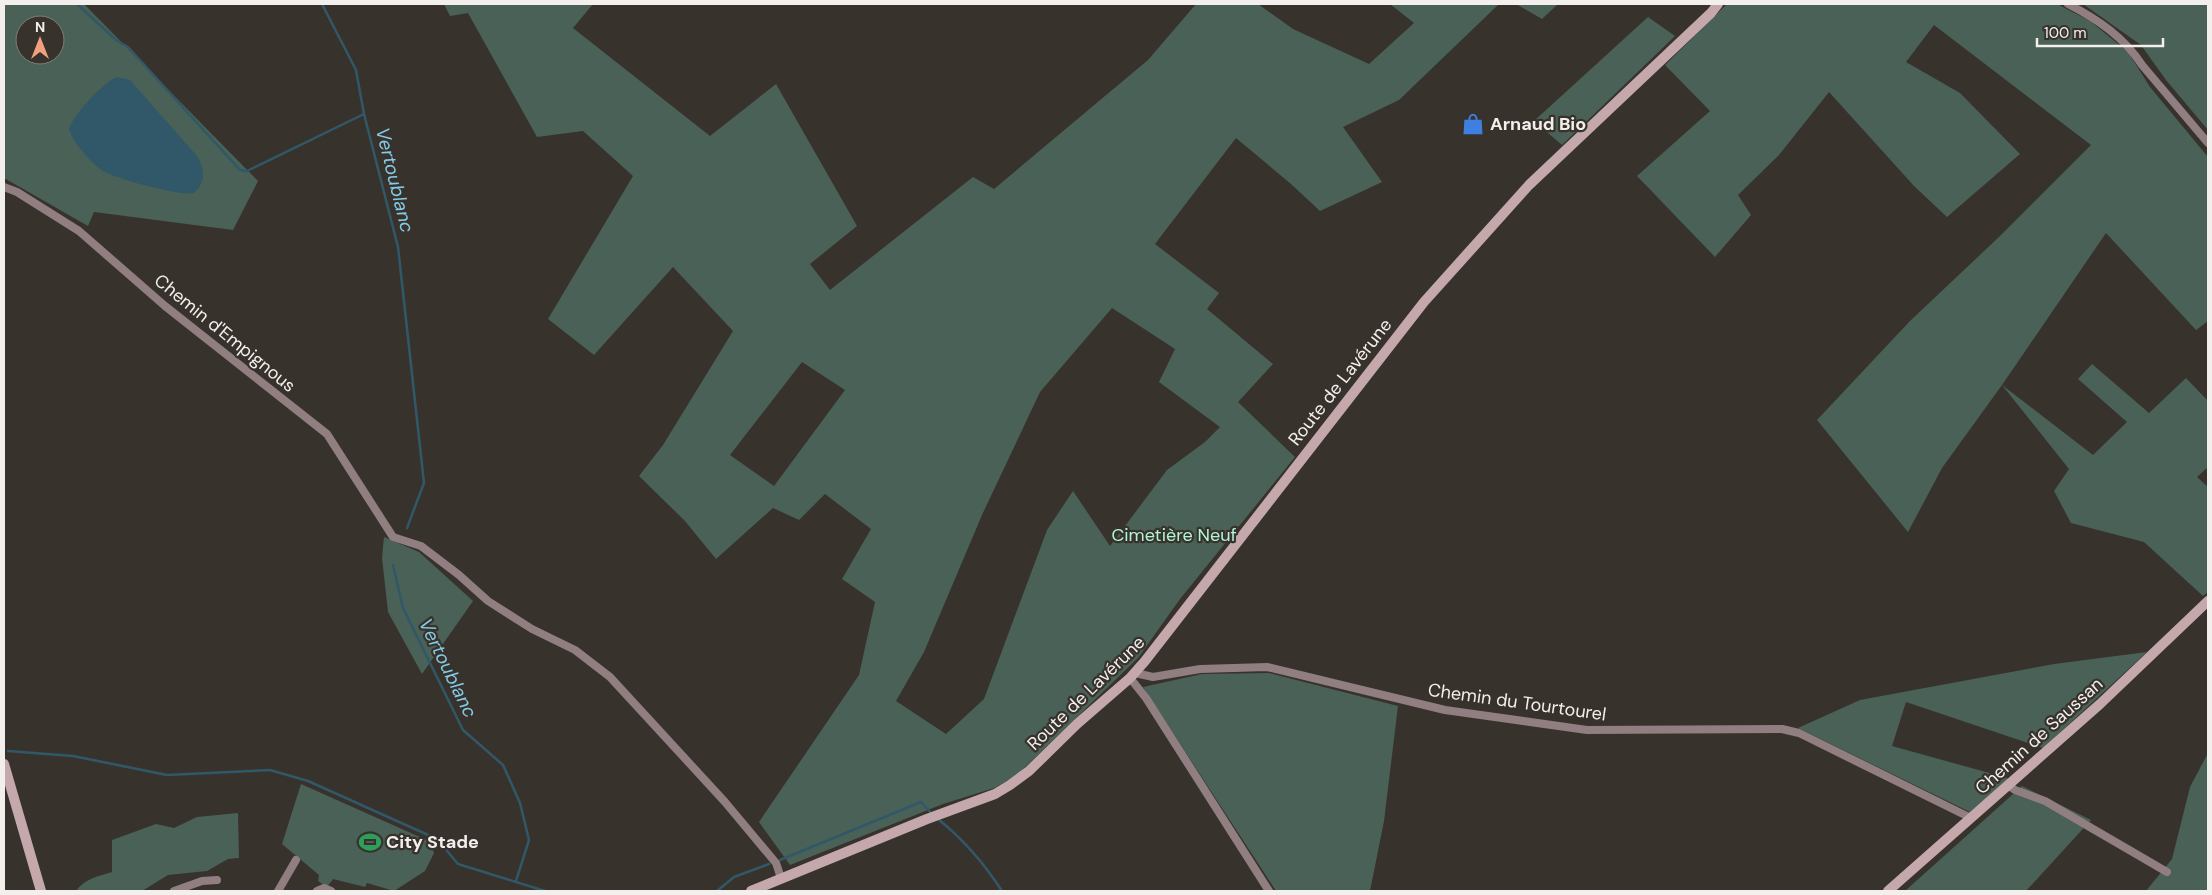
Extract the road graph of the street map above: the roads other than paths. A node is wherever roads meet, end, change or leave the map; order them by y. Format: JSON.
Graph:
{"nodes":[{"id":1,"x":1718,"y":4,"type":"edge"},
{"id":2,"x":2068,"y":4,"type":"edge"},
{"id":3,"x":2208,"y":143,"type":"edge"},
{"id":4,"x":4,"y":187,"type":"edge"},
{"id":5,"x":2208,"y":601,"type":"edge"},
{"id":6,"x":1132,"y":676,"type":"junction"},
{"id":7,"x":4,"y":764,"type":"edge"},
{"id":8,"x":2008,"y":785,"type":"junction"},
{"id":9,"x":1971,"y":818,"type":"junction"},
{"id":10,"x":296,"y":860,"type":"dead end"},
{"id":11,"x":2167,"y":872,"type":"dead end"},
{"id":12,"x":781,"y":878,"type":"junction"},
{"id":13,"x":217,"y":880,"type":"dead end"},
{"id":14,"x":41,"y":891,"type":"edge"},
{"id":15,"x":174,"y":891,"type":"edge"},
{"id":16,"x":278,"y":891,"type":"edge"},
{"id":17,"x":751,"y":891,"type":"edge"},
{"id":18,"x":1269,"y":891,"type":"edge"},
{"id":19,"x":1888,"y":891,"type":"edge"}],
"edges":[{"from":1,"to":6,"type":"street","name":"Route de Lavérune"},
{"from":2,"to":3,"type":"street"},
{"from":4,"to":12,"type":"street","name":"Chemin d'Empignous"},
{"from":5,"to":8,"type":"street","name":"Chemin de Saussan"},
{"from":6,"to":9,"type":"street","name":"Chemin du Tourtourel"},
{"from":6,"to":12,"type":"street","name":"Route de Lavérune"},
{"from":6,"to":18,"type":"street"},
{"from":7,"to":14,"type":"street"},
{"from":8,"to":9,"type":"street","name":"Chemin de Saussan"},
{"from":8,"to":11,"type":"street"},
{"from":9,"to":19,"type":"street","name":"Chemin de Saussan"},
{"from":10,"to":16,"type":"street"},
{"from":12,"to":17,"type":"street","name":"Route de Lavérune"},
{"from":13,"to":15,"type":"street"}]}
